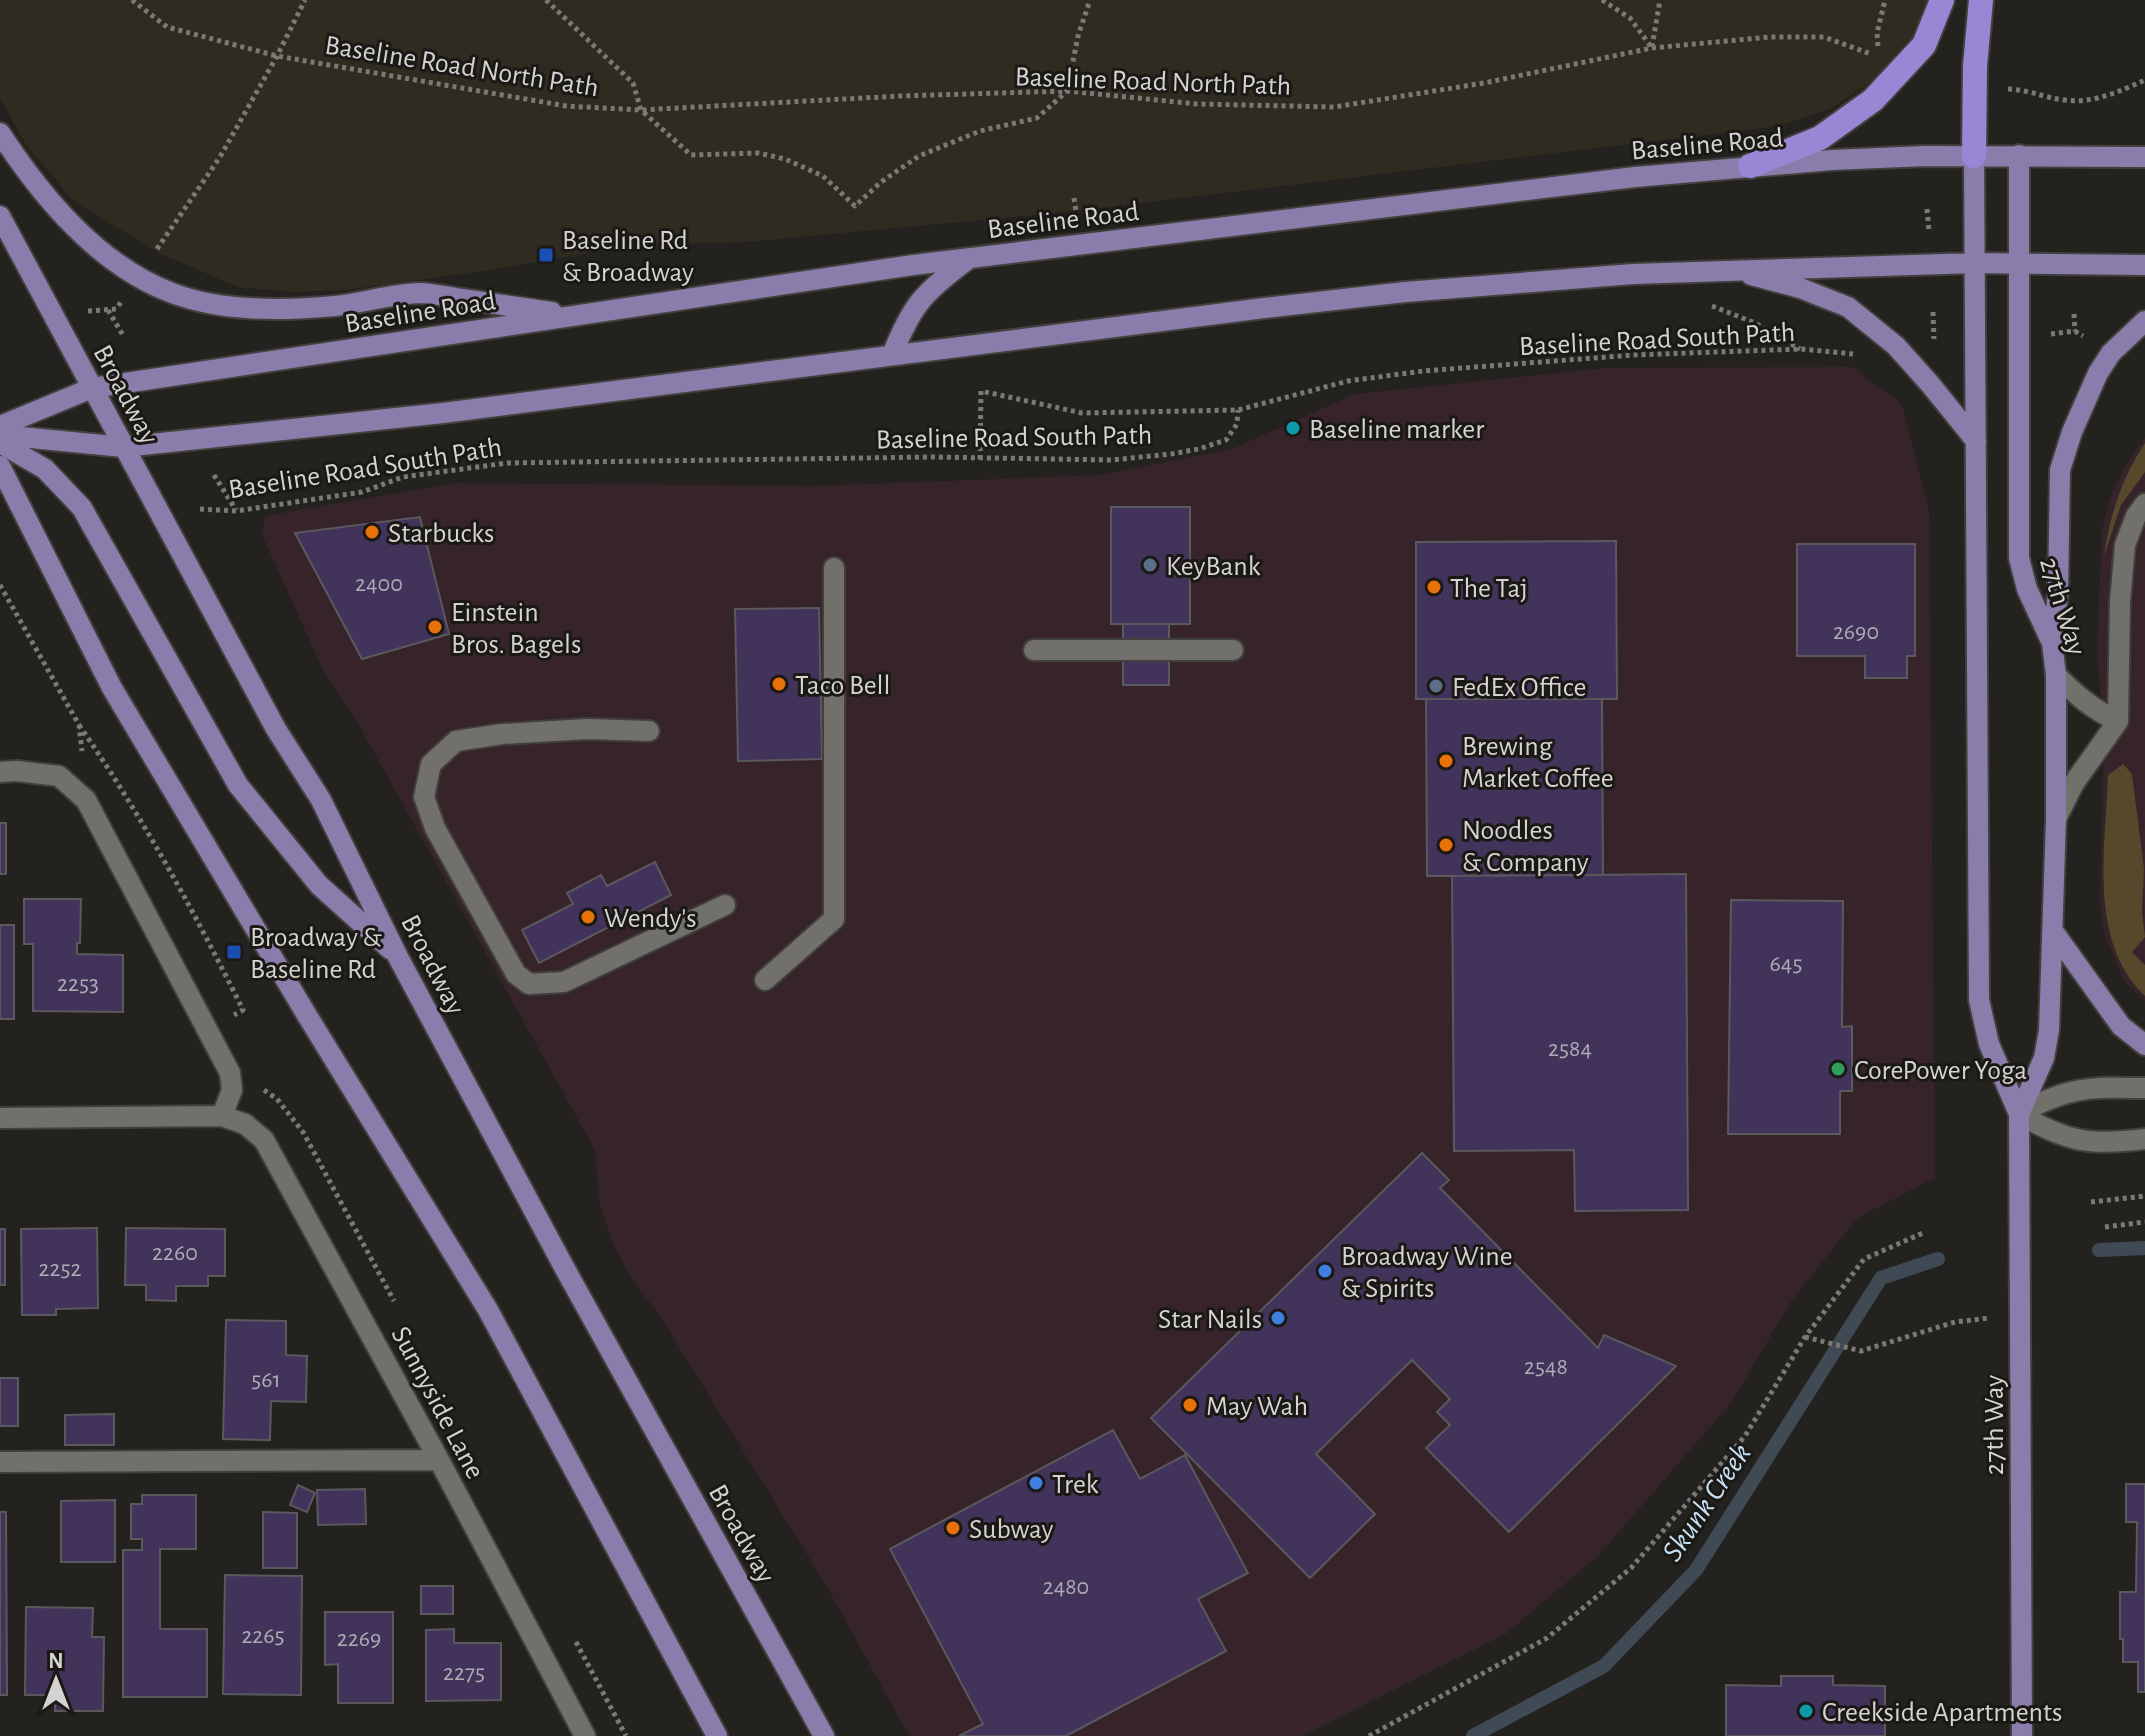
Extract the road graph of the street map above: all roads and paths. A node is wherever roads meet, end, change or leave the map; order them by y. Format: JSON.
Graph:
{"nodes":[{"id":1,"x":132,"y":0,"type":"edge"},
{"id":2,"x":305,"y":0,"type":"edge"},
{"id":3,"x":546,"y":0,"type":"edge"},
{"id":4,"x":1090,"y":0,"type":"edge"},
{"id":5,"x":1602,"y":0,"type":"edge"},
{"id":6,"x":1660,"y":0,"type":"edge"},
{"id":7,"x":1885,"y":0,"type":"edge"},
{"id":8,"x":1942,"y":0,"type":"edge"},
{"id":9,"x":1981,"y":0,"type":"edge"},
{"id":10,"x":1652,"y":48,"type":"junction"},
{"id":11,"x":277,"y":56,"type":"junction"},
{"id":12,"x":2145,"y":80,"type":"edge"},
{"id":13,"x":2030,"y":90,"type":"dead end"},
{"id":14,"x":1067,"y":91,"type":"junction"},
{"id":15,"x":641,"y":110,"type":"junction"},
{"id":16,"x":0,"y":133,"type":"edge"},
{"id":17,"x":2019,"y":155,"type":"junction"},
{"id":18,"x":1974,"y":156,"type":"junction"},
{"id":19,"x":2145,"y":157,"type":"edge"},
{"id":20,"x":1750,"y":166,"type":"junction"},
{"id":21,"x":1927,"y":209,"type":"dead end"},
{"id":22,"x":0,"y":216,"type":"edge"},
{"id":23,"x":1929,"y":231,"type":"dead end"},
{"id":24,"x":154,"y":253,"type":"dead end"},
{"id":25,"x":969,"y":259,"type":"junction"},
{"id":26,"x":1975,"y":263,"type":"junction"},
{"id":27,"x":2020,"y":263,"type":"junction"},
{"id":28,"x":2145,"y":265,"type":"edge"},
{"id":29,"x":1728,"y":269,"type":"junction"},
{"id":30,"x":1701,"y":301,"type":"dead end"},
{"id":31,"x":88,"y":311,"type":"dead end"},
{"id":32,"x":1933,"y":312,"type":"dead end"},
{"id":33,"x":2074,"y":314,"type":"dead end"},
{"id":34,"x":576,"y":315,"type":"junction"},
{"id":35,"x":2145,"y":321,"type":"edge"},
{"id":36,"x":2075,"y":331,"type":"junction"},
{"id":37,"x":2042,"y":336,"type":"dead end"},
{"id":38,"x":124,"y":337,"type":"dead end"},
{"id":39,"x":2088,"y":339,"type":"dead end"},
{"id":40,"x":1934,"y":342,"type":"dead end"},
{"id":41,"x":1801,"y":349,"type":"junction"},
{"id":42,"x":1855,"y":354,"type":"dead end"},
{"id":43,"x":892,"y":355,"type":"junction"},
{"id":44,"x":92,"y":388,"type":"junction"},
{"id":45,"x":1238,"y":410,"type":"junction"},
{"id":46,"x":0,"y":426,"type":"edge"},
{"id":47,"x":0,"y":435,"type":"edge"},
{"id":48,"x":1976,"y":441,"type":"junction"},
{"id":49,"x":0,"y":443,"type":"edge"},
{"id":50,"x":123,"y":447,"type":"junction"},
{"id":51,"x":980,"y":459,"type":"junction"},
{"id":52,"x":0,"y":466,"type":"edge"},
{"id":53,"x":214,"y":475,"type":"dead end"},
{"id":54,"x":2145,"y":504,"type":"edge"},
{"id":55,"x":200,"y":509,"type":"dead end"},
{"id":56,"x":236,"y":511,"type":"junction"},
{"id":57,"x":834,"y":568,"type":"dead end"},
{"id":58,"x":0,"y":585,"type":"edge"},
{"id":59,"x":2052,"y":643,"type":"junction"},
{"id":60,"x":1034,"y":650,"type":"dead end"},
{"id":61,"x":1233,"y":650,"type":"dead end"},
{"id":62,"x":2056,"y":675,"type":"junction"},
{"id":63,"x":2118,"y":721,"type":"junction"},
{"id":64,"x":79,"y":725,"type":"junction"},
{"id":65,"x":649,"y":731,"type":"dead end"},
{"id":66,"x":0,"y":772,"type":"edge"},
{"id":67,"x":86,"y":800,"type":"junction"},
{"id":68,"x":2056,"y":819,"type":"junction"},
{"id":69,"x":725,"y":905,"type":"dead end"},
{"id":70,"x":2053,"y":931,"type":"junction"},
{"id":71,"x":398,"y":957,"type":"junction"},
{"id":72,"x":765,"y":980,"type":"dead end"},
{"id":73,"x":206,"y":1030,"type":"junction"},
{"id":74,"x":2145,"y":1045,"type":"edge"},
{"id":75,"x":2145,"y":1088,"type":"edge"},
{"id":76,"x":2019,"y":1114,"type":"junction"},
{"id":77,"x":222,"y":1116,"type":"junction"},
{"id":78,"x":0,"y":1118,"type":"edge"},
{"id":79,"x":2145,"y":1139,"type":"edge"},
{"id":80,"x":2145,"y":1196,"type":"edge"},
{"id":81,"x":2091,"y":1202,"type":"dead end"},
{"id":82,"x":2145,"y":1222,"type":"edge"},
{"id":83,"x":2105,"y":1227,"type":"dead end"},
{"id":84,"x":1923,"y":1233,"type":"dead end"},
{"id":85,"x":2020,"y":1314,"type":"junction"},
{"id":86,"x":1805,"y":1337,"type":"junction"},
{"id":87,"x":439,"y":1460,"type":"junction"},
{"id":88,"x":0,"y":1462,"type":"edge"},
{"id":89,"x":585,"y":1736,"type":"edge"},
{"id":90,"x":717,"y":1736,"type":"edge"},
{"id":91,"x":824,"y":1736,"type":"edge"},
{"id":92,"x":1369,"y":1736,"type":"edge"},
{"id":93,"x":2022,"y":1736,"type":"edge"}],
"edges":[{"from":1,"to":11,"type":"path","name":"Baseline Road North Path"},
{"from":2,"to":11,"type":"path"},
{"from":3,"to":15,"type":"path"},
{"from":4,"to":14,"type":"path"},
{"from":5,"to":10,"type":"path"},
{"from":6,"to":10,"type":"path"},
{"from":7,"to":10,"type":"path","name":"Baseline Road North Path"},
{"from":8,"to":20,"type":"highway"},
{"from":9,"to":18,"type":"highway"},
{"from":10,"to":14,"type":"path","name":"Baseline Road North Path"},
{"from":11,"to":15,"type":"path","name":"Baseline Road North Path"},
{"from":11,"to":24,"type":"path"},
{"from":12,"to":13,"type":"path"},
{"from":14,"to":15,"type":"path","name":"Baseline Road North Path"},
{"from":14,"to":15,"type":"path"},
{"from":16,"to":34,"type":"main road"},
{"from":17,"to":18,"type":"main road","name":"Baseline Road"},
{"from":17,"to":19,"type":"main road","name":"Baseline Road"},
{"from":17,"to":27,"type":"main road","name":"27th Way"},
{"from":18,"to":20,"type":"main road","name":"Baseline Road"},
{"from":18,"to":26,"type":"main road","name":"27th Way"},
{"from":20,"to":25,"type":"main road","name":"Baseline Road"},
{"from":21,"to":23,"type":"path"},
{"from":22,"to":44,"type":"main road","name":"Broadway"},
{"from":25,"to":34,"type":"main road","name":"Baseline Road"},
{"from":25,"to":43,"type":"main road"},
{"from":26,"to":27,"type":"main road"},
{"from":26,"to":29,"type":"main road"},
{"from":26,"to":48,"type":"main road","name":"27th Way"},
{"from":27,"to":28,"type":"main road"},
{"from":27,"to":59,"type":"main road","name":"27th Way"},
{"from":29,"to":43,"type":"main road"},
{"from":29,"to":48,"type":"main road"},
{"from":30,"to":41,"type":"path"},
{"from":31,"to":38,"type":"path"},
{"from":32,"to":40,"type":"path"},
{"from":33,"to":36,"type":"path"},
{"from":34,"to":44,"type":"main road","name":"Baseline Road"},
{"from":35,"to":59,"type":"main road"},
{"from":36,"to":37,"type":"path"},
{"from":36,"to":39,"type":"path"},
{"from":41,"to":42,"type":"path","name":"Baseline Road South Path"},
{"from":41,"to":45,"type":"path","name":"Baseline Road South Path"},
{"from":43,"to":50,"type":"main road"},
{"from":44,"to":46,"type":"main road","name":"Baseline Road"},
{"from":44,"to":50,"type":"main road","name":"Broadway"},
{"from":45,"to":51,"type":"path","name":"Baseline Road South Path"},
{"from":45,"to":51,"type":"path"},
{"from":47,"to":50,"type":"main road"},
{"from":48,"to":76,"type":"main road","name":"27th Way"},
{"from":49,"to":71,"type":"main road"},
{"from":50,"to":71,"type":"main road","name":"Broadway"},
{"from":51,"to":56,"type":"path","name":"Baseline Road South Path"},
{"from":52,"to":90,"type":"main road"},
{"from":53,"to":56,"type":"path"},
{"from":54,"to":63,"type":"street"},
{"from":55,"to":56,"type":"path","name":"Baseline Road South Path"},
{"from":57,"to":72,"type":"street"},
{"from":58,"to":64,"type":"path"},
{"from":59,"to":62,"type":"main road","name":"27th Way"},
{"from":60,"to":61,"type":"street"},
{"from":62,"to":63,"type":"street"},
{"from":62,"to":68,"type":"main road","name":"27th Way"},
{"from":63,"to":68,"type":"street"},
{"from":64,"to":67,"type":"path"},
{"from":64,"to":73,"type":"path"},
{"from":65,"to":69,"type":"street"},
{"from":66,"to":67,"type":"street"},
{"from":67,"to":73,"type":"street"},
{"from":68,"to":70,"type":"main road","name":"27th Way"},
{"from":70,"to":74,"type":"main road"},
{"from":70,"to":76,"type":"main road","name":"27th Way"},
{"from":71,"to":91,"type":"main road","name":"Broadway"},
{"from":73,"to":77,"type":"street"},
{"from":75,"to":76,"type":"street"},
{"from":76,"to":79,"type":"street"},
{"from":76,"to":85,"type":"main road","name":"27th Way"},
{"from":77,"to":78,"type":"street"},
{"from":77,"to":87,"type":"street","name":"Sunnyside Lane"},
{"from":80,"to":81,"type":"path"},
{"from":82,"to":83,"type":"path"},
{"from":84,"to":86,"type":"path"},
{"from":85,"to":86,"type":"path"},
{"from":85,"to":93,"type":"main road","name":"27th Way"},
{"from":86,"to":92,"type":"path"},
{"from":87,"to":88,"type":"street"},
{"from":87,"to":89,"type":"street","name":"Sunnyside Lane"}]}
